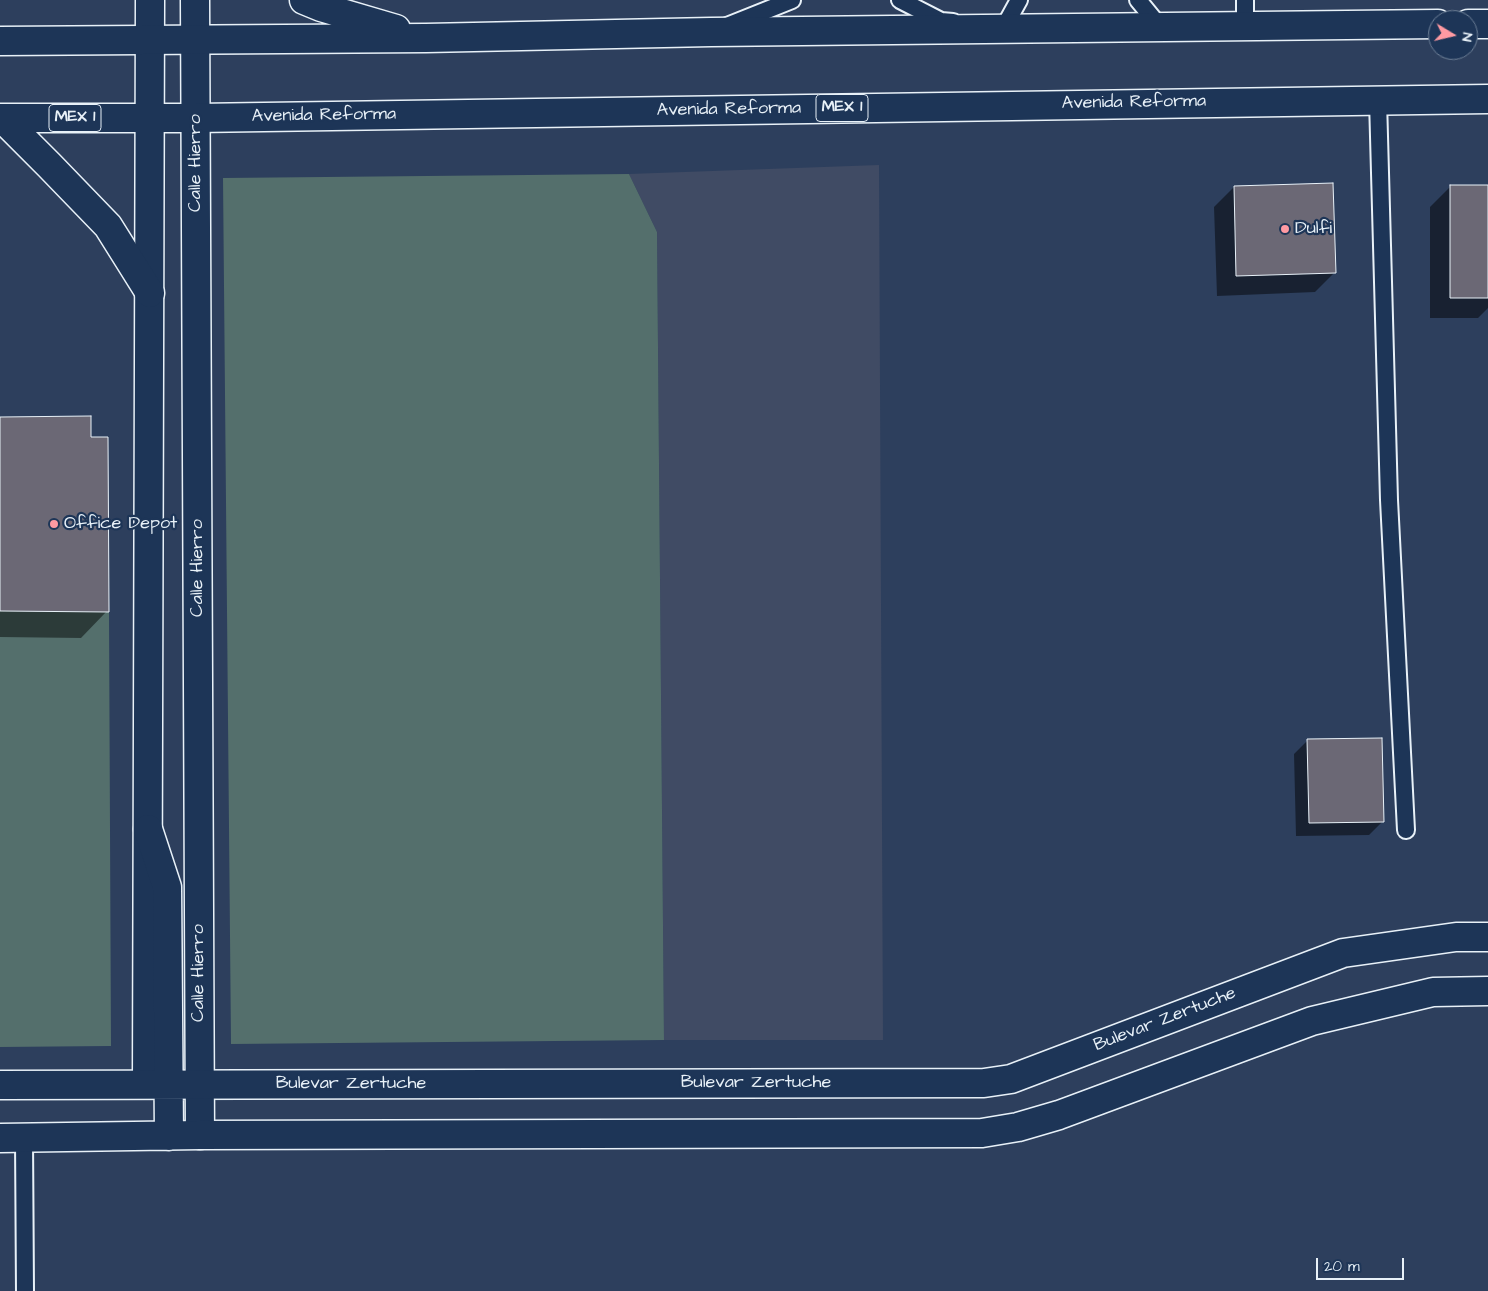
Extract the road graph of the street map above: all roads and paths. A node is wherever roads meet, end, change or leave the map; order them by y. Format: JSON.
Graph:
{"nodes":[{"id":1,"x":150,"y":0,"type":"edge"},
{"id":2,"x":195,"y":0,"type":"edge"},
{"id":3,"x":304,"y":0,"type":"edge"},
{"id":4,"x":792,"y":0,"type":"edge"},
{"id":5,"x":900,"y":0,"type":"edge"},
{"id":6,"x":1019,"y":0,"type":"edge"},
{"id":7,"x":1138,"y":0,"type":"edge"},
{"id":8,"x":1245,"y":0,"type":"edge"},
{"id":9,"x":1428,"y":24,"type":"edge"},
{"id":10,"x":1245,"y":27,"type":"junction"},
{"id":11,"x":1161,"y":28,"type":"junction"},
{"id":12,"x":1003,"y":29,"type":"junction"},
{"id":13,"x":711,"y":32,"type":"junction"},
{"id":14,"x":426,"y":38,"type":"junction"},
{"id":15,"x":150,"y":39,"type":"junction"},
{"id":16,"x":196,"y":39,"type":"junction"},
{"id":17,"x":0,"y":41,"type":"edge"},
{"id":18,"x":1488,"y":99,"type":"edge"},
{"id":19,"x":1378,"y":100,"type":"junction"},
{"id":20,"x":1,"y":118,"type":"edge"},
{"id":21,"x":151,"y":118,"type":"junction"},
{"id":22,"x":196,"y":118,"type":"junction"},
{"id":23,"x":150,"y":293,"type":"junction"},
{"id":24,"x":1406,"y":830,"type":"dead end"},
{"id":25,"x":1488,"y":936,"type":"edge"},
{"id":26,"x":1488,"y":991,"type":"edge"},
{"id":27,"x":158,"y":1084,"type":"junction"},
{"id":28,"x":200,"y":1084,"type":"junction"},
{"id":29,"x":0,"y":1085,"type":"edge"},
{"id":30,"x":200,"y":1135,"type":"junction"},
{"id":31,"x":169,"y":1136,"type":"junction"},
{"id":32,"x":12,"y":1138,"type":"edge"},
{"id":33,"x":25,"y":1291,"type":"edge"}],
"edges":[{"from":1,"to":15,"type":"main road"},
{"from":2,"to":16,"type":"main road","name":"Calle Hierro"},
{"from":3,"to":14,"type":"main road"},
{"from":4,"to":13,"type":"lane"},
{"from":5,"to":12,"type":"lane"},
{"from":6,"to":12,"type":"lane"},
{"from":7,"to":11,"type":"lane"},
{"from":8,"to":10,"type":"lane"},
{"from":9,"to":10,"type":"main road"},
{"from":10,"to":11,"type":"main road"},
{"from":11,"to":12,"type":"main road"},
{"from":12,"to":13,"type":"main road"},
{"from":13,"to":14,"type":"main road"},
{"from":14,"to":16,"type":"main road"},
{"from":15,"to":16,"type":"main road"},
{"from":15,"to":17,"type":"main road"},
{"from":15,"to":21,"type":"main road"},
{"from":16,"to":22,"type":"main road","name":"Calle Hierro"},
{"from":18,"to":19,"type":"main road","name":"Avenida Reforma","number":"MEX 1"},
{"from":19,"to":22,"type":"main road","name":"Avenida Reforma","number":"MEX 1"},
{"from":19,"to":24,"type":"lane"},
{"from":20,"to":21,"type":"main road","name":"Avenida Reforma","number":"MEX 1"},
{"from":20,"to":23,"type":"main road"},
{"from":21,"to":22,"type":"main road","name":"Avenida Reforma","number":"MEX 1"},
{"from":21,"to":23,"type":"main road"},
{"from":22,"to":28,"type":"main road","name":"Calle Hierro"},
{"from":23,"to":27,"type":"main road"},
{"from":25,"to":28,"type":"main road","name":"Bulevar Zertuche"},
{"from":26,"to":30,"type":"main road"},
{"from":27,"to":28,"type":"main road","name":"Bulevar Zertuche"},
{"from":27,"to":29,"type":"main road","name":"Bulevar Zertuche"},
{"from":27,"to":31,"type":"main road"},
{"from":28,"to":30,"type":"main road","name":"Calle Hierro"},
{"from":30,"to":31,"type":"main road"},
{"from":31,"to":32,"type":"main road"},
{"from":32,"to":33,"type":"lane"}]}
